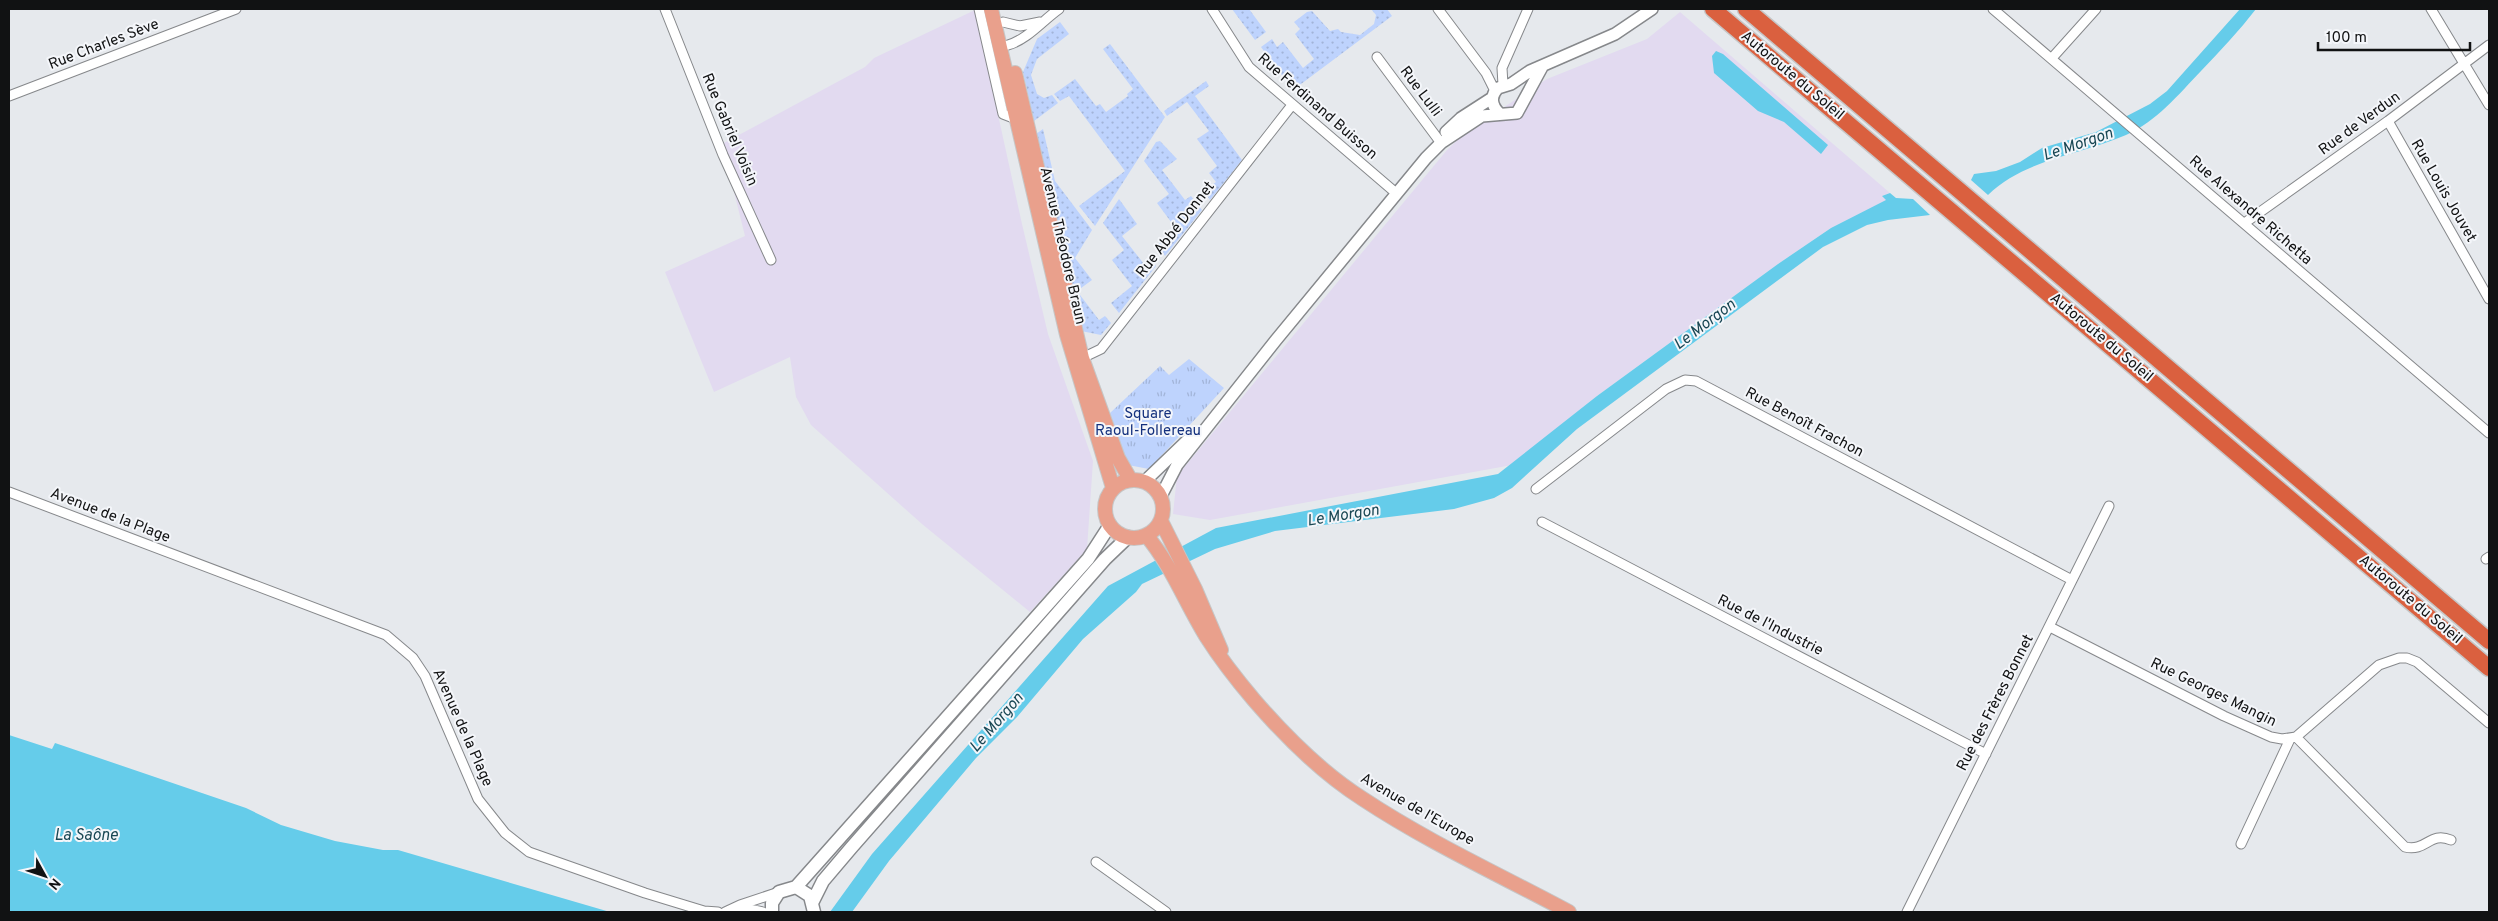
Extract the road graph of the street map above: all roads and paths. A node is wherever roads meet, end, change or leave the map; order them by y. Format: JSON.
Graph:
{"nodes":[{"id":1,"x":236,"y":9,"type":"edge"},
{"id":2,"x":665,"y":9,"type":"edge"},
{"id":3,"x":979,"y":9,"type":"edge"},
{"id":4,"x":991,"y":9,"type":"edge"},
{"id":5,"x":1059,"y":9,"type":"edge"},
{"id":6,"x":1212,"y":9,"type":"edge"},
{"id":7,"x":1438,"y":9,"type":"edge"},
{"id":8,"x":1528,"y":9,"type":"edge"},
{"id":9,"x":1652,"y":9,"type":"edge"},
{"id":10,"x":1713,"y":9,"type":"edge"},
{"id":11,"x":1746,"y":9,"type":"edge"},
{"id":12,"x":1994,"y":9,"type":"edge"},
{"id":13,"x":2096,"y":9,"type":"edge"},
{"id":14,"x":2431,"y":9,"type":"edge"},
{"id":15,"x":1002,"y":16,"type":"edge"},
{"id":16,"x":1040,"y":22,"type":"junction"},
{"id":17,"x":998,"y":45,"type":"junction"},
{"id":18,"x":2489,"y":45,"type":"edge"},
{"id":19,"x":1377,"y":57,"type":"dead end"},
{"id":20,"x":2052,"y":58,"type":"junction"},
{"id":21,"x":2465,"y":63,"type":"junction"},
{"id":22,"x":1542,"y":67,"type":"junction"},
{"id":23,"x":1500,"y":90,"type":"junction"},
{"id":24,"x":9,"y":96,"type":"edge"},
{"id":25,"x":1524,"y":97,"type":"junction"},
{"id":26,"x":1292,"y":105,"type":"junction"},
{"id":27,"x":2489,"y":105,"type":"edge"},
{"id":28,"x":1499,"y":113,"type":"junction"},
{"id":29,"x":2388,"y":121,"type":"junction"},
{"id":30,"x":1441,"y":143,"type":"junction"},
{"id":31,"x":1396,"y":194,"type":"junction"},
{"id":32,"x":2246,"y":222,"type":"junction"},
{"id":33,"x":771,"y":260,"type":"dead end"},
{"id":34,"x":2489,"y":300,"type":"edge"},
{"id":35,"x":1078,"y":360,"type":"junction"},
{"id":36,"x":1235,"y":393,"type":"junction"},
{"id":37,"x":2488,"y":430,"type":"edge"},
{"id":38,"x":1130,"y":480,"type":"junction"},
{"id":39,"x":1145,"y":481,"type":"junction"},
{"id":40,"x":1113,"y":488,"type":"junction"},
{"id":41,"x":1536,"y":489,"type":"dead end"},
{"id":42,"x":9,"y":492,"type":"edge"},
{"id":43,"x":1160,"y":496,"type":"junction"},
{"id":44,"x":2109,"y":506,"type":"dead end"},
{"id":45,"x":1160,"y":521,"type":"junction"},
{"id":46,"x":1542,"y":522,"type":"dead end"},
{"id":47,"x":1110,"y":525,"type":"junction"},
{"id":48,"x":1146,"y":535,"type":"junction"},
{"id":49,"x":1128,"y":537,"type":"junction"},
{"id":50,"x":1165,"y":547,"type":"junction"},
{"id":51,"x":2072,"y":580,"type":"junction"},
{"id":52,"x":2050,"y":627,"type":"junction"},
{"id":53,"x":2489,"y":641,"type":"edge"},
{"id":54,"x":2489,"y":668,"type":"edge"},
{"id":55,"x":2489,"y":724,"type":"edge"},
{"id":56,"x":2293,"y":738,"type":"junction"},
{"id":57,"x":1986,"y":754,"type":"junction"},
{"id":58,"x":2451,"y":840,"type":"dead end"},
{"id":59,"x":2241,"y":844,"type":"dead end"},
{"id":60,"x":1096,"y":862,"type":"dead end"},
{"id":61,"x":796,"y":887,"type":"junction"},
{"id":62,"x":779,"y":892,"type":"junction"},
{"id":63,"x":813,"y":907,"type":"edge"},
{"id":64,"x":718,"y":912,"type":"edge"},
{"id":65,"x":725,"y":912,"type":"edge"},
{"id":66,"x":741,"y":912,"type":"edge"},
{"id":67,"x":763,"y":912,"type":"edge"},
{"id":68,"x":772,"y":912,"type":"edge"},
{"id":69,"x":1166,"y":912,"type":"edge"},
{"id":70,"x":1569,"y":912,"type":"edge"},
{"id":71,"x":1906,"y":912,"type":"edge"}],
"edges":[{"from":1,"to":24,"type":"street","name":"Rue Charles Sève"},
{"from":2,"to":33,"type":"street","name":"Rue Gabriel Voisin"},
{"from":3,"to":17,"type":"street"},
{"from":4,"to":17,"type":"main road","name":"Avenue Théodore Braun"},
{"from":5,"to":16,"type":"street"},
{"from":6,"to":26,"type":"street","name":"Rue Ferdinand Buisson"},
{"from":7,"to":23,"type":"street"},
{"from":8,"to":23,"type":"street"},
{"from":9,"to":22,"type":"street"},
{"from":10,"to":54,"type":"highway","name":"Autoroute du Soleil"},
{"from":11,"to":53,"type":"highway","name":"Autoroute du Soleil"},
{"from":12,"to":20,"type":"street","name":"Rue Alexandre Richetta"},
{"from":13,"to":20,"type":"street"},
{"from":14,"to":21,"type":"street"},
{"from":15,"to":16,"type":"street"},
{"from":15,"to":17,"type":"main road","name":"Avenue Théodore Braun"},
{"from":16,"to":17,"type":"street"},
{"from":17,"to":35,"type":"main road","name":"Avenue Théodore Braun"},
{"from":17,"to":35,"type":"main road","name":"Avenue Théodore Braun"},
{"from":18,"to":21,"type":"street","name":"Rue de Verdun"},
{"from":19,"to":30,"type":"street","name":"Rue Lulli"},
{"from":20,"to":32,"type":"street","name":"Rue Alexandre Richetta"},
{"from":21,"to":27,"type":"street"},
{"from":21,"to":29,"type":"street","name":"Rue de Verdun"},
{"from":22,"to":23,"type":"street"},
{"from":22,"to":25,"type":"street"},
{"from":23,"to":25,"type":"street"},
{"from":23,"to":28,"type":"street"},
{"from":23,"to":30,"type":"street"},
{"from":25,"to":28,"type":"street"},
{"from":26,"to":31,"type":"street","name":"Rue Ferdinand Buisson"},
{"from":26,"to":35,"type":"street","name":"Rue Abbé Donnet"},
{"from":28,"to":30,"type":"street"},
{"from":29,"to":32,"type":"street","name":"Rue de Verdun"},
{"from":29,"to":34,"type":"street","name":"Rue Louis Jouvet"},
{"from":30,"to":31,"type":"street"},
{"from":31,"to":36,"type":"street"},
{"from":32,"to":37,"type":"street","name":"Rue Alexandre Richetta"},
{"from":35,"to":38,"type":"main road","name":"Avenue Théodore Braun"},
{"from":35,"to":40,"type":"main road","name":"Avenue Théodore Braun"},
{"from":36,"to":39,"type":"street"},
{"from":36,"to":43,"type":"street"},
{"from":38,"to":39,"type":"main road"},
{"from":38,"to":40,"type":"main road"},
{"from":39,"to":43,"type":"main road"},
{"from":40,"to":47,"type":"main road"},
{"from":41,"to":51,"type":"street","name":"Rue Benoît Frachon"},
{"from":42,"to":64,"type":"street","name":"Avenue de la Plage"},
{"from":43,"to":45,"type":"main road"},
{"from":44,"to":51,"type":"street","name":"Rue des Frères Bonnet"},
{"from":45,"to":48,"type":"main road"},
{"from":45,"to":50,"type":"main road","name":"Avenue de l'Europe"},
{"from":46,"to":57,"type":"street","name":"Rue de l'Industrie"},
{"from":47,"to":49,"type":"main road"},
{"from":47,"to":61,"type":"main road"},
{"from":48,"to":49,"type":"main road"},
{"from":48,"to":50,"type":"main road","name":"Avenue de l'Europe"},
{"from":49,"to":63,"type":"main road"},
{"from":50,"to":70,"type":"main road","name":"Avenue de l'Europe"},
{"from":51,"to":52,"type":"street","name":"Rue des Frères Bonnet"},
{"from":52,"to":56,"type":"street","name":"Rue Georges Mangin"},
{"from":52,"to":57,"type":"street","name":"Rue des Frères Bonnet"},
{"from":55,"to":56,"type":"street"},
{"from":56,"to":58,"type":"street"},
{"from":56,"to":59,"type":"street","name":"Rue Georges Mangin"},
{"from":57,"to":71,"type":"street","name":"Rue des Frères Bonnet"},
{"from":60,"to":69,"type":"street"},
{"from":61,"to":62,"type":"main road"},
{"from":61,"to":63,"type":"main road"},
{"from":62,"to":65,"type":"street"},
{"from":62,"to":68,"type":"main road"},
{"from":66,"to":67,"type":"street"}]}
